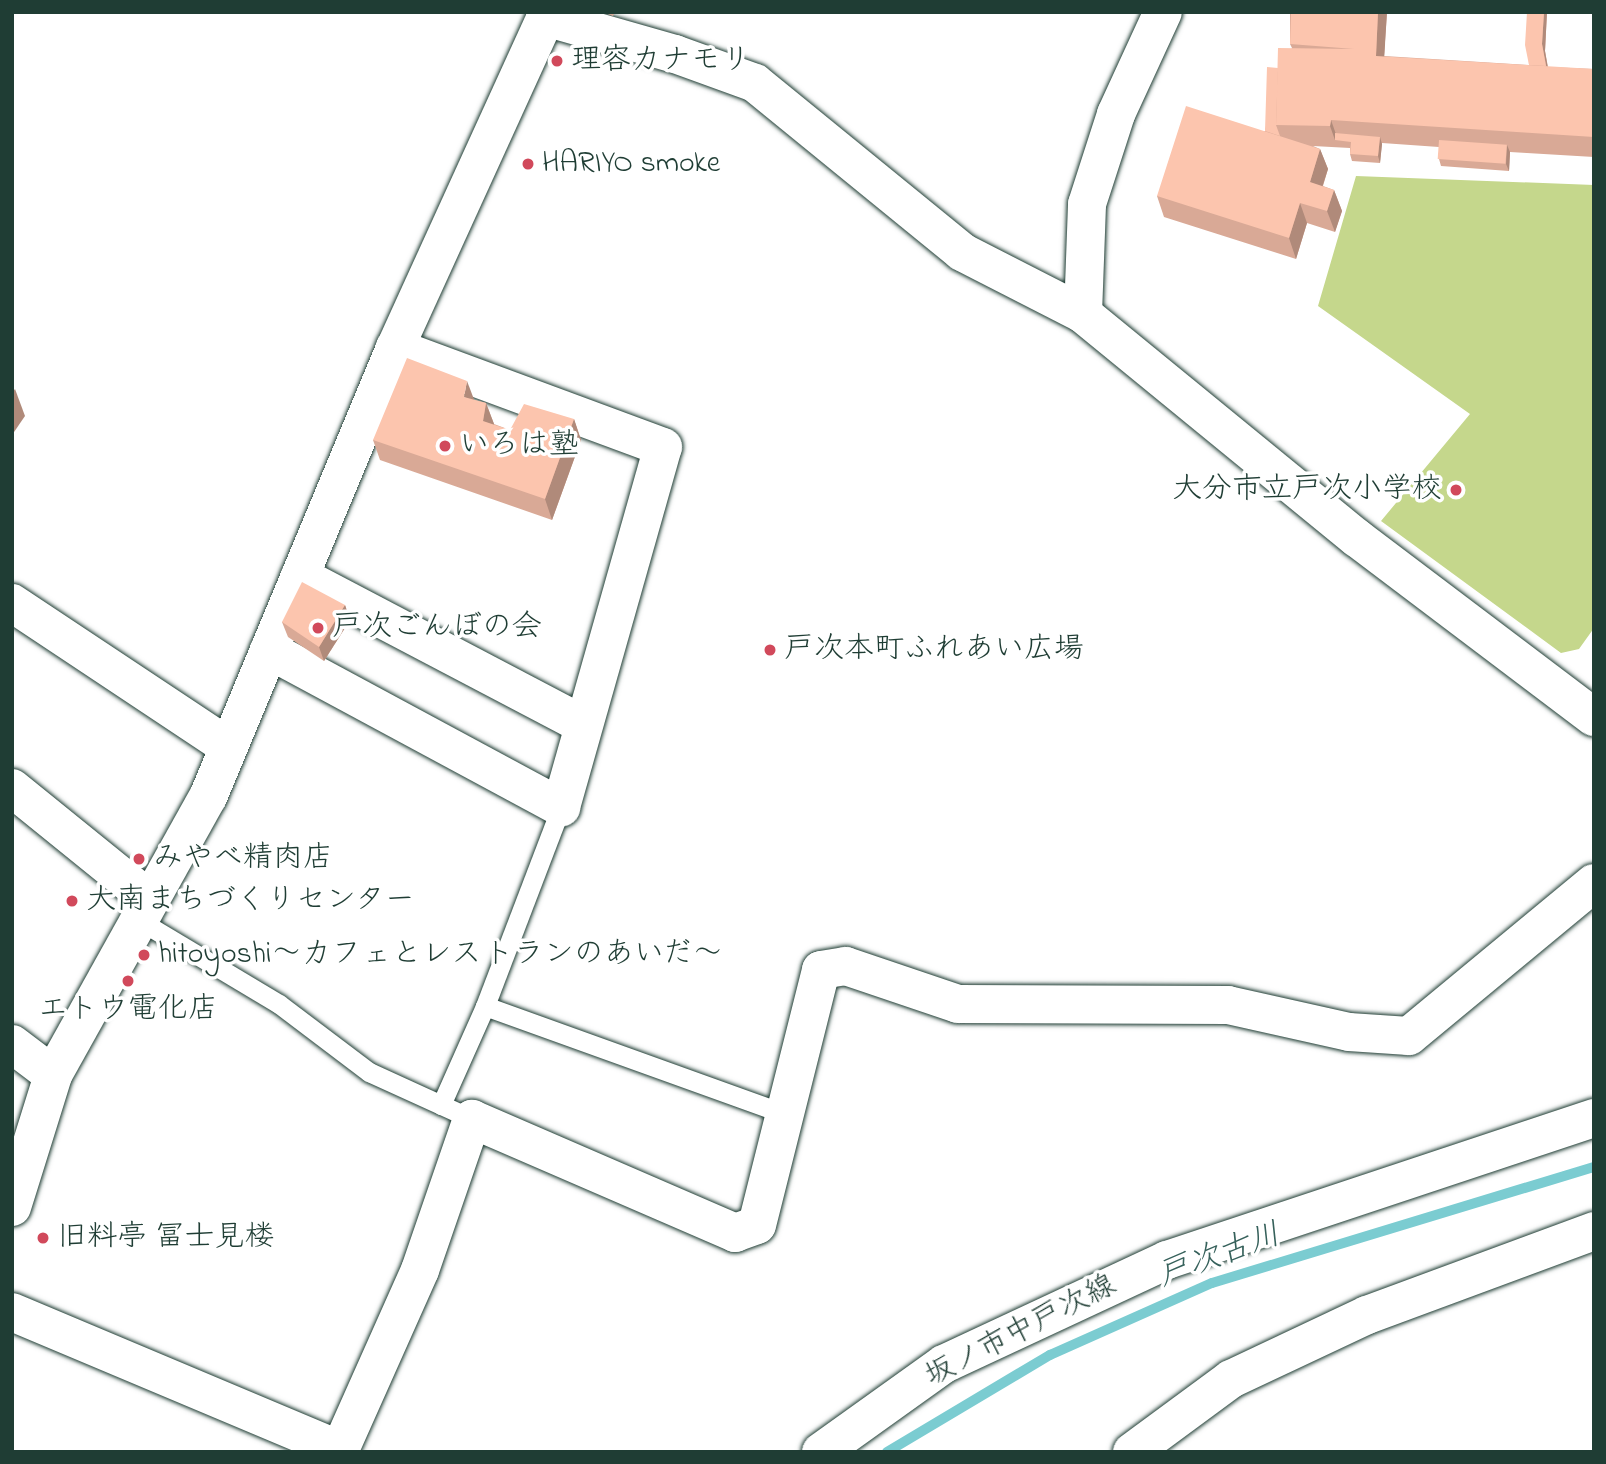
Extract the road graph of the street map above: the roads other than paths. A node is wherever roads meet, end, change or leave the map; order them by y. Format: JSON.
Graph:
{"nodes":[{"id":1,"x":1163,"y":12,"type":"edge"},
{"id":2,"x":547,"y":15,"type":"edge"},
{"id":3,"x":1083,"y":314,"type":"junction"},
{"id":4,"x":395,"y":348,"type":"junction"},
{"id":5,"x":300,"y":576,"type":"junction"},
{"id":6,"x":12,"y":603,"type":"edge"},
{"id":7,"x":270,"y":650,"type":"junction"},
{"id":8,"x":1594,"y":717,"type":"edge"},
{"id":9,"x":582,"y":724,"type":"junction"},
{"id":10,"x":229,"y":747,"type":"junction"},
{"id":11,"x":12,"y":788,"type":"edge"},
{"id":12,"x":561,"y":807,"type":"junction"},
{"id":13,"x":1594,"y":883,"type":"edge"},
{"id":14,"x":143,"y":909,"type":"junction"},
{"id":15,"x":485,"y":1006,"type":"junction"},
{"id":16,"x":12,"y":1044,"type":"edge"},
{"id":17,"x":53,"y":1075,"type":"junction"},
{"id":18,"x":456,"y":1112,"type":"junction"},
{"id":19,"x":785,"y":1114,"type":"junction"},
{"id":20,"x":1594,"y":1118,"type":"edge"},
{"id":21,"x":12,"y":1207,"type":"edge"},
{"id":22,"x":1594,"y":1231,"type":"edge"},
{"id":23,"x":12,"y":1312,"type":"edge"},
{"id":24,"x":339,"y":1451,"type":"edge"},
{"id":25,"x":821,"y":1452,"type":"edge"},
{"id":26,"x":1132,"y":1452,"type":"edge"}],
"edges":[{"from":1,"to":3,"type":"street"},
{"from":2,"to":3,"type":"street"},
{"from":2,"to":4,"type":"street"},
{"from":3,"to":8,"type":"street"},
{"from":4,"to":5,"type":"street"},
{"from":4,"to":9,"type":"street"},
{"from":5,"to":7,"type":"street"},
{"from":5,"to":9,"type":"street"},
{"from":6,"to":10,"type":"street"},
{"from":7,"to":10,"type":"street"},
{"from":7,"to":12,"type":"street"},
{"from":9,"to":12,"type":"street"},
{"from":10,"to":14,"type":"street"},
{"from":11,"to":14,"type":"street"},
{"from":12,"to":15,"type":"lane"},
{"from":13,"to":19,"type":"street"},
{"from":14,"to":17,"type":"street"},
{"from":14,"to":18,"type":"lane"},
{"from":15,"to":18,"type":"lane"},
{"from":15,"to":19,"type":"lane"},
{"from":16,"to":17,"type":"street"},
{"from":17,"to":21,"type":"street"},
{"from":18,"to":19,"type":"street"},
{"from":18,"to":24,"type":"street"},
{"from":20,"to":25,"type":"street","name":"坂ノ市中戸次線"},
{"from":22,"to":26,"type":"street"},
{"from":23,"to":24,"type":"street"}]}
